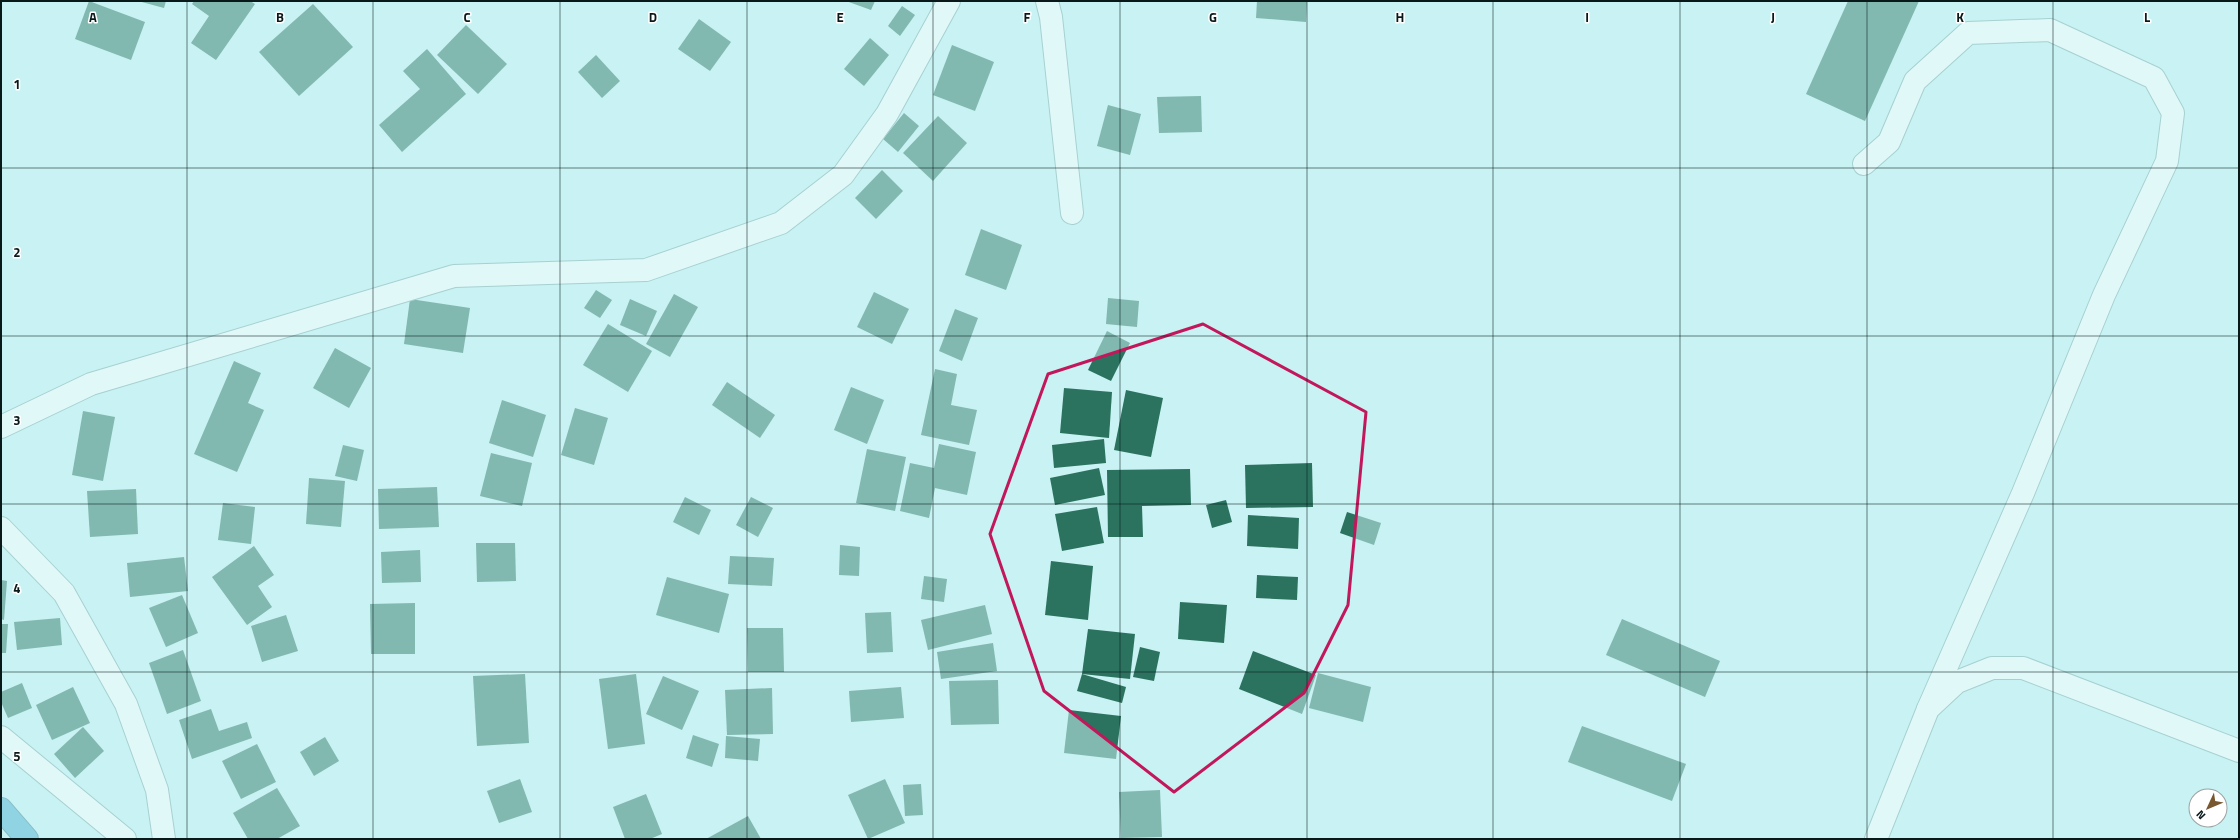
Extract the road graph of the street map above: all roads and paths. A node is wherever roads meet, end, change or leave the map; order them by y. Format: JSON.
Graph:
{"nodes":[{"id":1,"x":949,"y":1,"type":"edge"},
{"id":2,"x":1047,"y":1,"type":"edge"},
{"id":3,"x":1864,"y":164,"type":"dead end"},
{"id":4,"x":1072,"y":213,"type":"dead end"},
{"id":5,"x":1,"y":427,"type":"edge"},
{"id":6,"x":1,"y":528,"type":"edge"},
{"id":7,"x":1928,"y":709,"type":"junction"},
{"id":8,"x":1,"y":737,"type":"edge"},
{"id":9,"x":2239,"y":751,"type":"edge"},
{"id":10,"x":1,"y":809,"type":"edge"},
{"id":11,"x":26,"y":839,"type":"edge"},
{"id":12,"x":125,"y":839,"type":"edge"},
{"id":13,"x":164,"y":839,"type":"edge"},
{"id":14,"x":1876,"y":839,"type":"edge"}],
"edges":[{"from":1,"to":5,"type":"street"},
{"from":2,"to":4,"type":"street"},
{"from":3,"to":7,"type":"street"},
{"from":6,"to":13,"type":"street"},
{"from":7,"to":9,"type":"street"},
{"from":7,"to":14,"type":"street"},
{"from":8,"to":12,"type":"street"},
{"from":10,"to":11,"type":"highway"}]}
